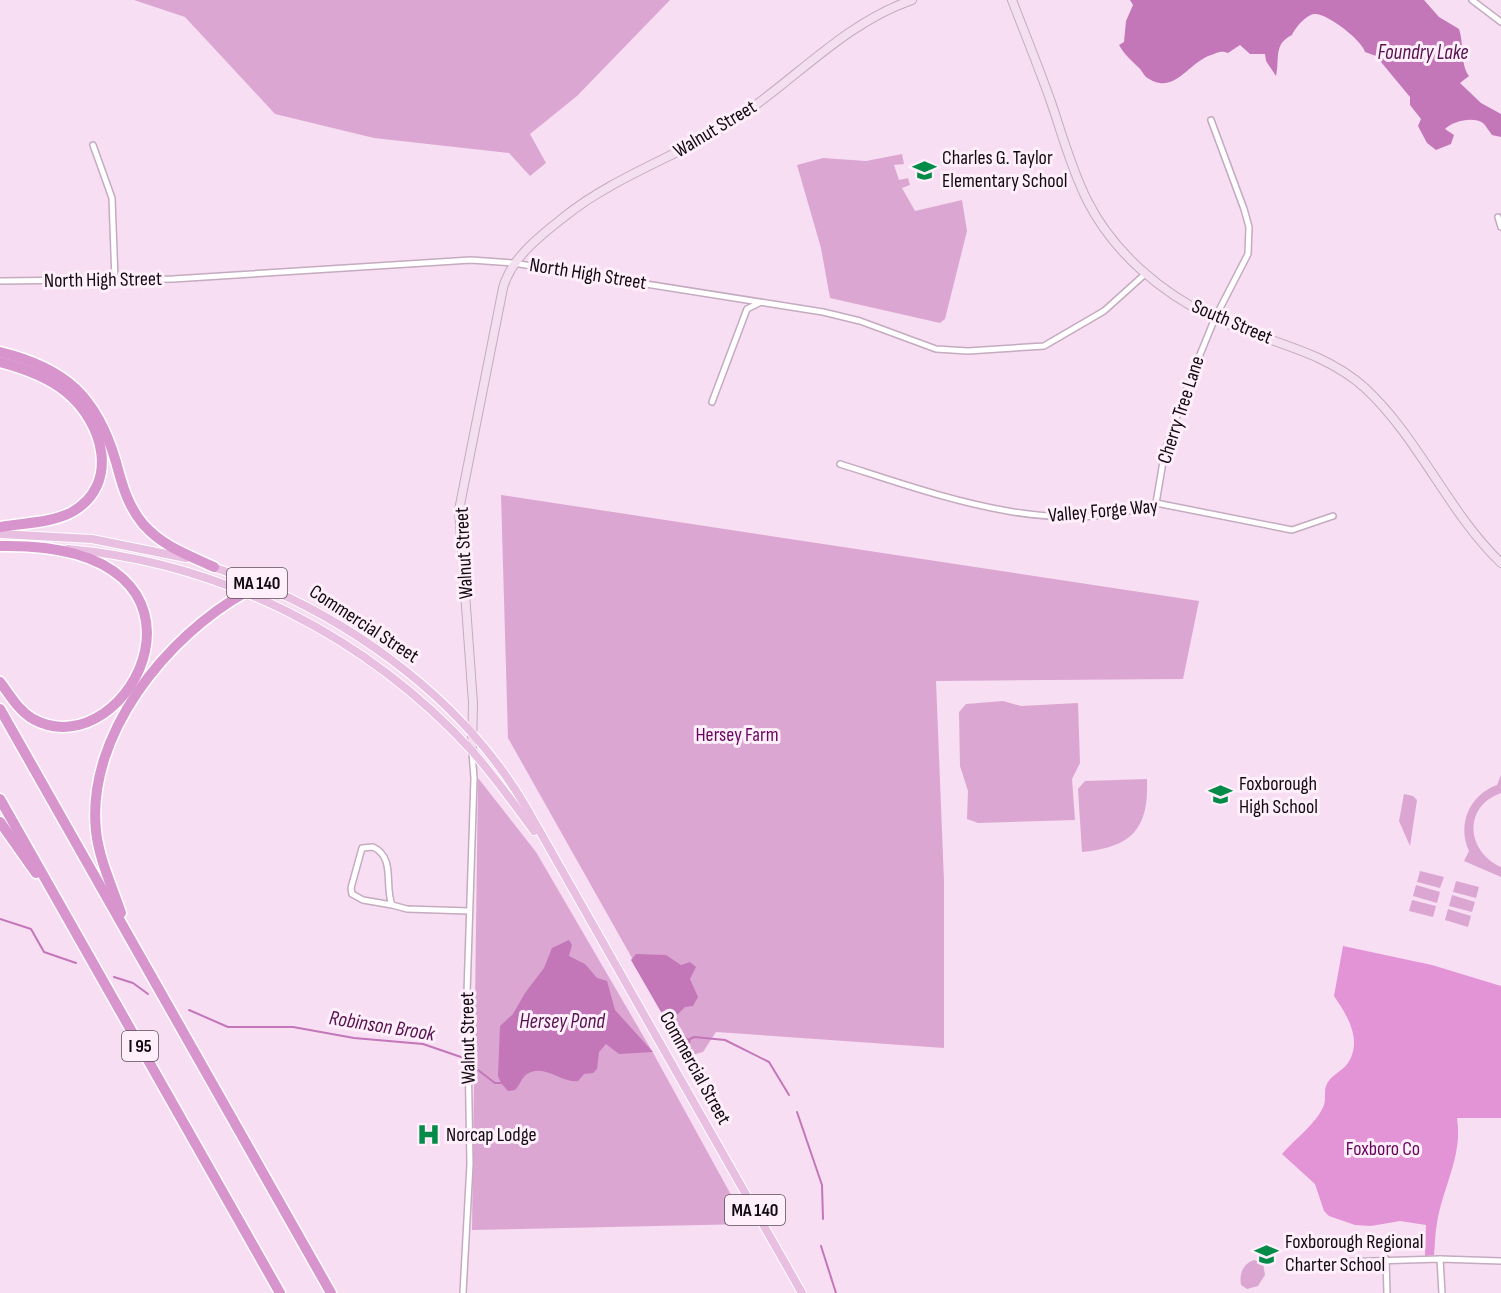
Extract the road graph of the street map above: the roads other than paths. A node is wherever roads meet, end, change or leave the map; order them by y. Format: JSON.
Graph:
{"nodes":[{"id":1,"x":912,"y":0,"type":"edge"},
{"id":2,"x":1012,"y":0,"type":"edge"},
{"id":3,"x":1472,"y":0,"type":"edge"},
{"id":4,"x":1501,"y":22,"type":"edge"},
{"id":5,"x":1211,"y":120,"type":"dead end"},
{"id":6,"x":93,"y":145,"type":"dead end"},
{"id":7,"x":1498,"y":217,"type":"dead end"},
{"id":8,"x":1501,"y":227,"type":"edge"},
{"id":9,"x":513,"y":263,"type":"junction"},
{"id":10,"x":1144,"y":275,"type":"junction"},
{"id":11,"x":0,"y":280,"type":"edge"},
{"id":12,"x":115,"y":280,"type":"junction"},
{"id":13,"x":761,"y":302,"type":"junction"},
{"id":14,"x":1215,"y":318,"type":"junction"},
{"id":15,"x":0,"y":352,"type":"edge"},
{"id":16,"x":0,"y":362,"type":"edge"},
{"id":17,"x":712,"y":402,"type":"dead end"},
{"id":18,"x":840,"y":464,"type":"dead end"},
{"id":19,"x":1156,"y":503,"type":"junction"},
{"id":20,"x":1333,"y":516,"type":"dead end"},
{"id":21,"x":0,"y":527,"type":"edge"},
{"id":22,"x":0,"y":534,"type":"edge"},
{"id":23,"x":0,"y":546,"type":"edge"},
{"id":24,"x":54,"y":548,"type":"junction"},
{"id":25,"x":1501,"y":563,"type":"edge"},
{"id":26,"x":214,"y":567,"type":"junction"},
{"id":27,"x":246,"y":592,"type":"junction"},
{"id":28,"x":0,"y":682,"type":"edge"},
{"id":29,"x":0,"y":709,"type":"edge"},
{"id":30,"x":472,"y":733,"type":"junction"},
{"id":31,"x":472,"y":751,"type":"junction"},
{"id":32,"x":0,"y":799,"type":"edge"},
{"id":33,"x":0,"y":822,"type":"edge"},
{"id":34,"x":556,"y":860,"type":"junction"},
{"id":35,"x":59,"y":903,"type":"junction"},
{"id":36,"x":392,"y":905,"type":"junction"},
{"id":37,"x":469,"y":910,"type":"junction"},
{"id":38,"x":128,"y":934,"type":"junction"},
{"id":39,"x":1440,"y":1258,"type":"junction"},
{"id":40,"x":1386,"y":1259,"type":"junction"},
{"id":41,"x":1501,"y":1261,"type":"edge"},
{"id":42,"x":1340,"y":1262,"type":"dead end"},
{"id":43,"x":280,"y":1293,"type":"edge"},
{"id":44,"x":332,"y":1293,"type":"edge"},
{"id":45,"x":463,"y":1293,"type":"edge"},
{"id":46,"x":802,"y":1293,"type":"edge"},
{"id":47,"x":1387,"y":1293,"type":"edge"},
{"id":48,"x":1442,"y":1293,"type":"edge"}],
"edges":[{"from":1,"to":9,"type":"street","name":"Walnut Street"},
{"from":2,"to":10,"type":"street","name":"South Street"},
{"from":3,"to":4,"type":"street"},
{"from":5,"to":14,"type":"street","name":"Cherry Tree Lane"},
{"from":6,"to":12,"type":"street"},
{"from":7,"to":8,"type":"street"},
{"from":9,"to":12,"type":"street","name":"North High Street"},
{"from":9,"to":13,"type":"street","name":"North High Street"},
{"from":9,"to":30,"type":"street","name":"Walnut Street"},
{"from":10,"to":13,"type":"street","name":"North High Street"},
{"from":10,"to":14,"type":"street","name":"South Street"},
{"from":11,"to":12,"type":"street","name":"North High Street"},
{"from":13,"to":17,"type":"street"},
{"from":14,"to":19,"type":"street","name":"Cherry Tree Lane"},
{"from":14,"to":25,"type":"street","name":"South Street"},
{"from":15,"to":26,"type":"highway"},
{"from":16,"to":21,"type":"highway"},
{"from":18,"to":19,"type":"street","name":"Valley Forge Way"},
{"from":19,"to":20,"type":"street","name":"Valley Forge Way"},
{"from":22,"to":26,"type":"main road","name":"Commercial Street","number":"MA 140"},
{"from":23,"to":24,"type":"highway","name":"Commercial Street","number":"MA 140"},
{"from":24,"to":27,"type":"main road","name":"Commercial Street","number":"MA 140"},
{"from":24,"to":28,"type":"highway"},
{"from":26,"to":30,"type":"main road","name":"Commercial Street","number":"MA 140"},
{"from":27,"to":31,"type":"main road","name":"Commercial Street","number":"MA 140"},
{"from":27,"to":38,"type":"highway"},
{"from":29,"to":38,"type":"highway","number":"I 95"},
{"from":30,"to":31,"type":"street","name":"Walnut Street"},
{"from":30,"to":34,"type":"main road","name":"Commercial Street","number":"MA 140"},
{"from":31,"to":34,"type":"main road","name":"Commercial Street","number":"MA 140"},
{"from":31,"to":37,"type":"street","name":"Walnut Street"},
{"from":32,"to":35,"type":"highway","number":"I 95"},
{"from":33,"to":35,"type":"highway"},
{"from":34,"to":46,"type":"main road","name":"Commercial Street","number":"MA 140"},
{"from":35,"to":43,"type":"highway","number":"I 95"},
{"from":36,"to":36,"type":"street"},
{"from":36,"to":37,"type":"street"},
{"from":37,"to":45,"type":"street","name":"Walnut Street"},
{"from":38,"to":44,"type":"highway","number":"I 95"},
{"from":39,"to":40,"type":"street"},
{"from":39,"to":41,"type":"street"},
{"from":39,"to":48,"type":"street"},
{"from":40,"to":42,"type":"street"},
{"from":40,"to":47,"type":"street"}]}
